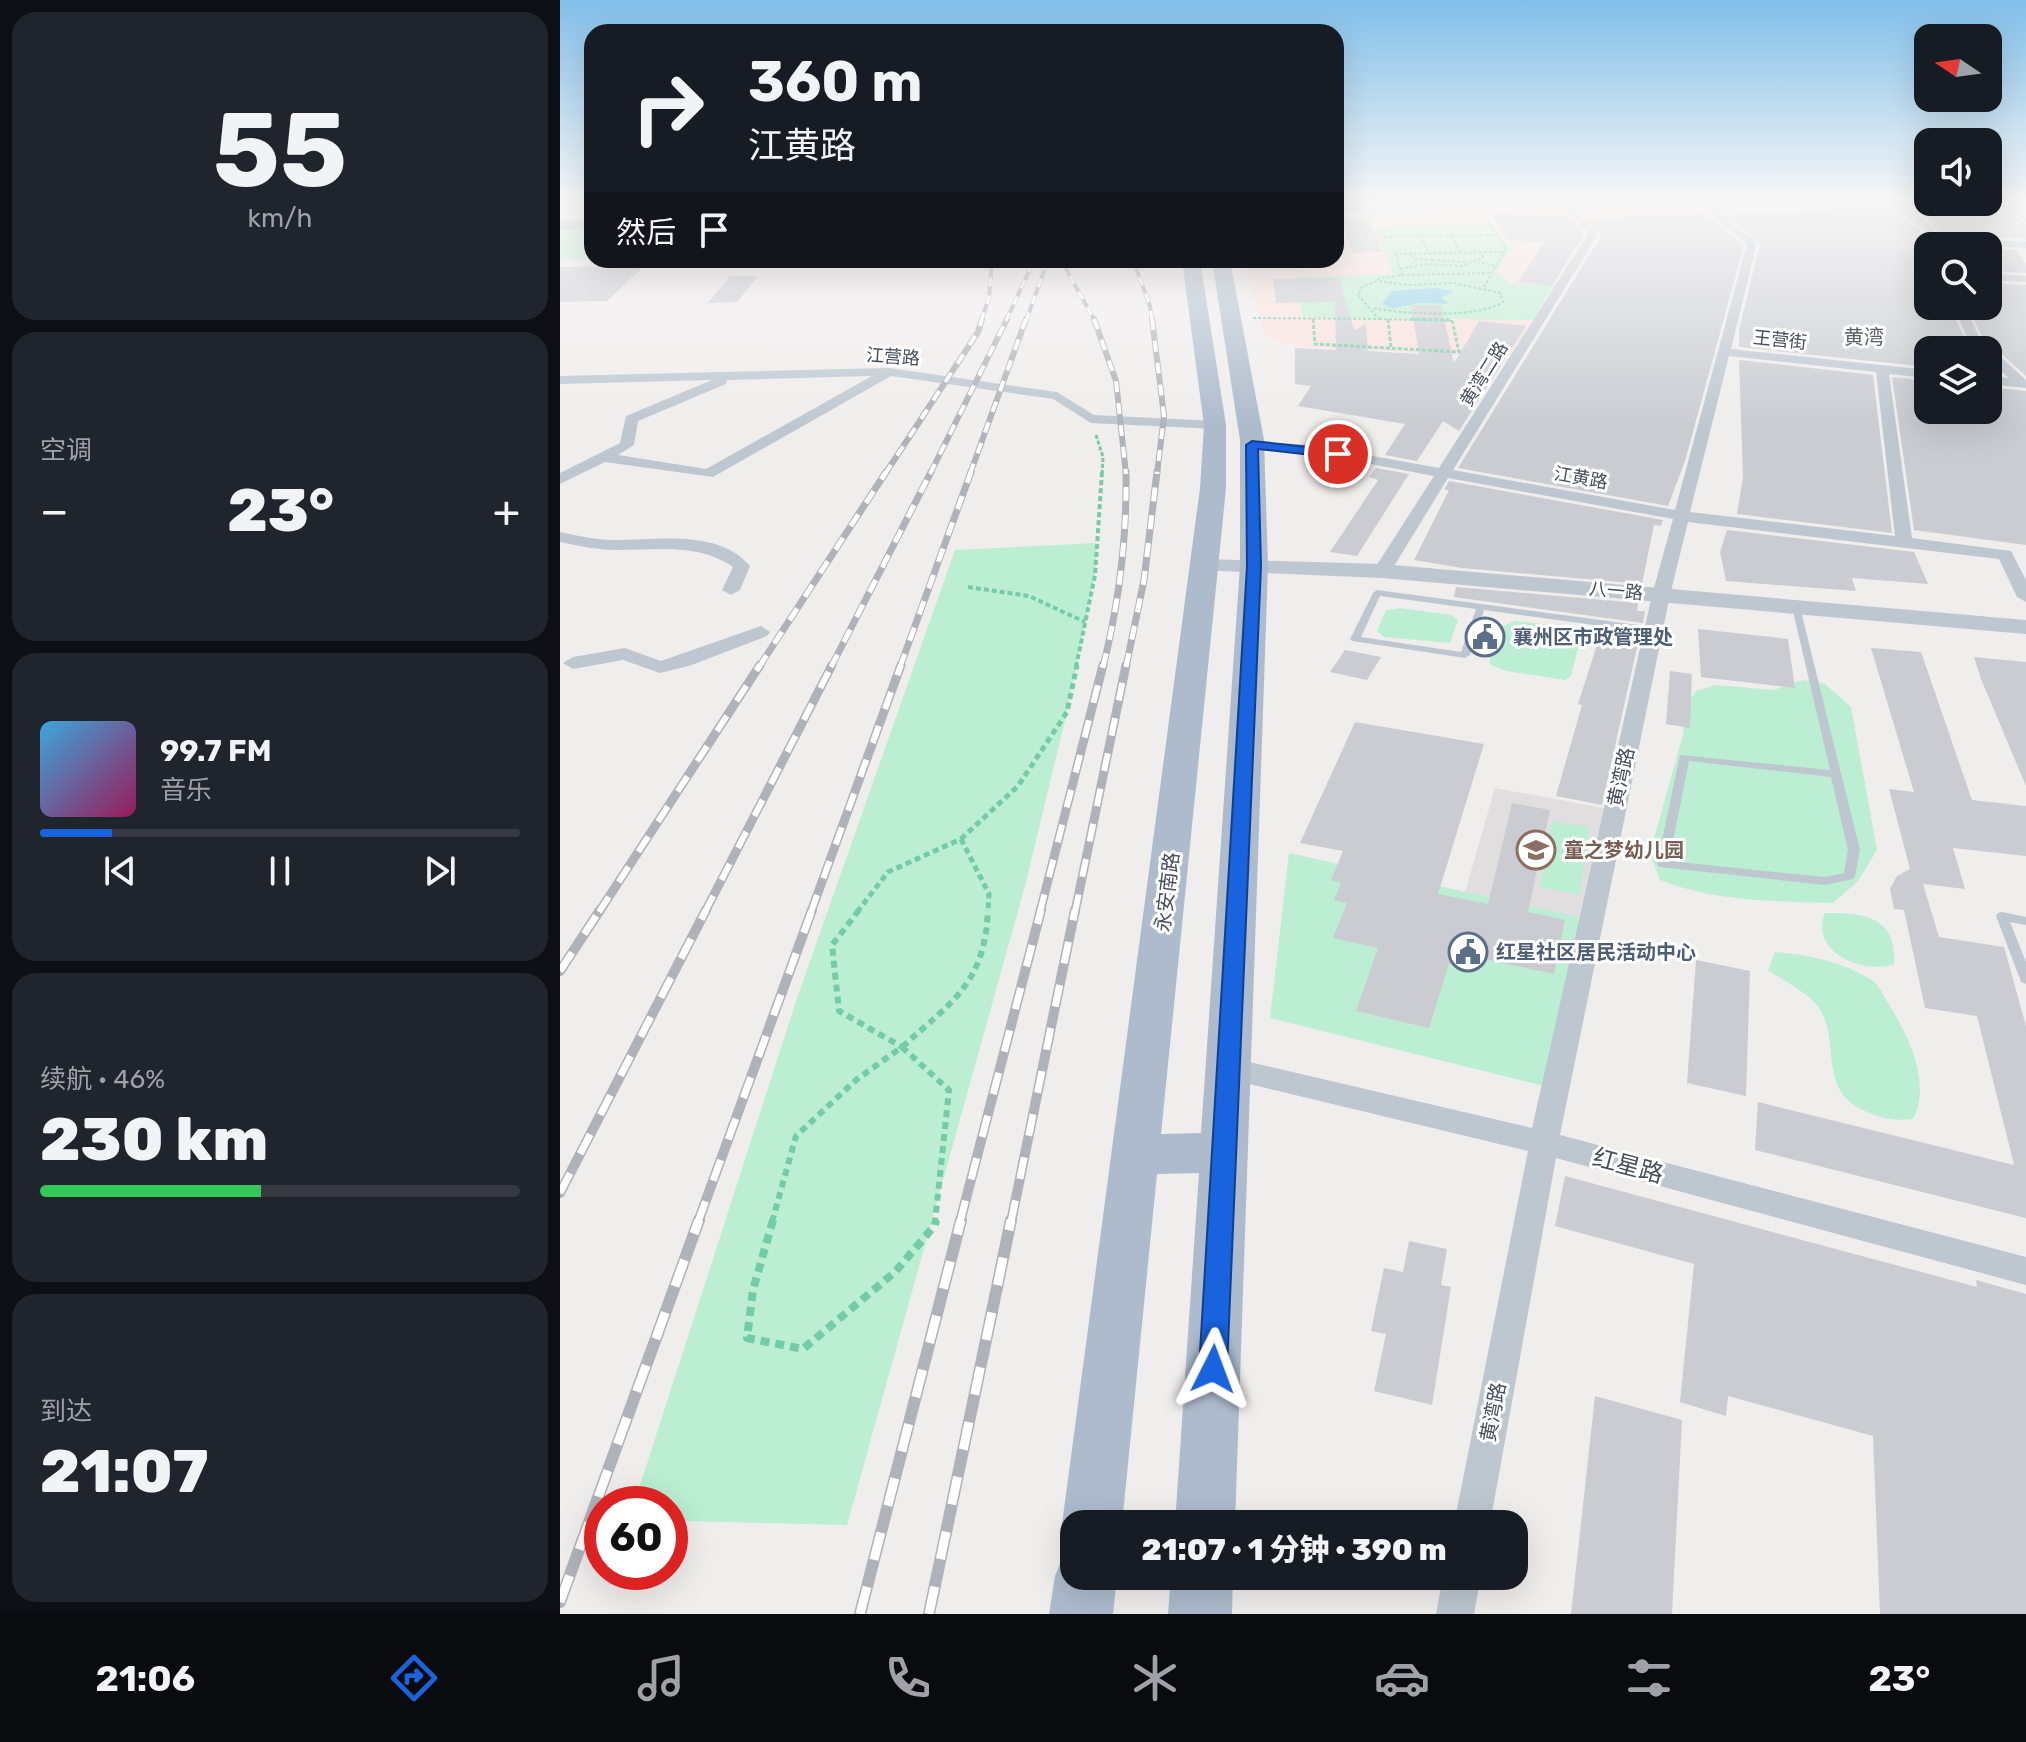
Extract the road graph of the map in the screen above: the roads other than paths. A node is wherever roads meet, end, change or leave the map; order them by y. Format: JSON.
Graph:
{"nodes":[{"id":1,"x":1193,"y":275,"type":"edge"},
{"id":2,"x":1224,"y":275,"type":"edge"},
{"id":3,"x":1567,"y":275,"type":"edge"},
{"id":4,"x":1743,"y":275,"type":"edge"},
{"id":5,"x":2002,"y":278,"type":"edge"},
{"id":6,"x":2026,"y":279,"type":"edge"},
{"id":7,"x":1723,"y":352,"type":"junction"},
{"id":8,"x":2002,"y":364,"type":"edge"},
{"id":9,"x":1882,"y":369,"type":"junction"},
{"id":10,"x":889,"y":372,"type":"junction"},
{"id":11,"x":1914,"y":372,"type":"edge"},
{"id":12,"x":733,"y":376,"type":"junction"},
{"id":13,"x":560,"y":380,"type":"edge"},
{"id":14,"x":2002,"y":382,"type":"edge"},
{"id":15,"x":2025,"y":384,"type":"edge"},
{"id":16,"x":1215,"y":425,"type":"junction"},
{"id":17,"x":1252,"y":445,"type":"junction"},
{"id":18,"x":603,"y":457,"type":"junction"},
{"id":19,"x":1443,"y":474,"type":"junction"},
{"id":20,"x":560,"y":479,"type":"edge"},
{"id":21,"x":1681,"y":516,"type":"junction"},
{"id":22,"x":560,"y":537,"type":"edge"},
{"id":23,"x":1904,"y":542,"type":"junction"},
{"id":24,"x":1205,"y":565,"type":"junction"},
{"id":25,"x":1254,"y":566,"type":"junction"},
{"id":26,"x":1382,"y":571,"type":"junction"},
{"id":27,"x":731,"y":590,"type":"dead end"},
{"id":28,"x":1661,"y":595,"type":"junction"},
{"id":29,"x":2026,"y":597,"type":"edge"},
{"id":30,"x":1481,"y":607,"type":"junction"},
{"id":31,"x":1796,"y":607,"type":"junction"},
{"id":32,"x":2026,"y":627,"type":"edge"},
{"id":33,"x":1653,"y":630,"type":"junction"},
{"id":34,"x":761,"y":632,"type":"dead end"},
{"id":35,"x":564,"y":665,"type":"edge"},
{"id":36,"x":1836,"y":774,"type":"junction"},
{"id":37,"x":2026,"y":921,"type":"edge"},
{"id":38,"x":2026,"y":979,"type":"edge"},
{"id":39,"x":1228,"y":1068,"type":"junction"},
{"id":40,"x":1544,"y":1143,"type":"junction"},
{"id":41,"x":1224,"y":1152,"type":"junction"},
{"id":42,"x":1135,"y":1155,"type":"junction"},
{"id":43,"x":2026,"y":1271,"type":"edge"},
{"id":44,"x":1094,"y":1510,"type":"edge"},
{"id":45,"x":1206,"y":1510,"type":"edge"},
{"id":46,"x":1475,"y":1510,"type":"edge"},
{"id":47,"x":1084,"y":1590,"type":"edge"},
{"id":48,"x":1201,"y":1590,"type":"edge"},
{"id":49,"x":1459,"y":1590,"type":"edge"},
{"id":50,"x":1081,"y":1614,"type":"edge"},
{"id":51,"x":1200,"y":1614,"type":"edge"},
{"id":52,"x":1455,"y":1614,"type":"edge"}],
"edges":[{"from":1,"to":16,"type":"main road","name":"永安南路"},
{"from":2,"to":17,"type":"main road"},
{"from":3,"to":19,"type":"street","name":"黄湾二路"},
{"from":4,"to":7,"type":"street","name":"黄湾路"},
{"from":5,"to":6,"type":"street"},
{"from":7,"to":9,"type":"street","name":"王营街"},
{"from":7,"to":21,"type":"street","name":"黄湾路"},
{"from":8,"to":15,"type":"street"},
{"from":9,"to":11,"type":"street","name":"王营街"},
{"from":9,"to":23,"type":"street"},
{"from":10,"to":12,"type":"street","name":"江营路"},
{"from":10,"to":16,"type":"street","name":"江营路"},
{"from":10,"to":18,"type":"street"},
{"from":12,"to":13,"type":"street","name":"江营路"},
{"from":12,"to":18,"type":"street"},
{"from":14,"to":15,"type":"street"},
{"from":16,"to":24,"type":"main road","name":"永安南路"},
{"from":17,"to":19,"type":"street","name":"江黄路"},
{"from":17,"to":25,"type":"main road"},
{"from":18,"to":20,"type":"street"},
{"from":19,"to":21,"type":"street","name":"江黄路"},
{"from":19,"to":26,"type":"street","name":"黄湾二路"},
{"from":21,"to":23,"type":"street","name":"江黄路"},
{"from":21,"to":28,"type":"street","name":"黄湾路"},
{"from":22,"to":27,"type":"street"},
{"from":23,"to":29,"type":"street","name":"江黄路"},
{"from":24,"to":25,"type":"street","name":"八一路"},
{"from":24,"to":42,"type":"main road","name":"永安南路"},
{"from":25,"to":26,"type":"street","name":"八一路"},
{"from":25,"to":39,"type":"main road"},
{"from":26,"to":28,"type":"street","name":"八一路"},
{"from":28,"to":31,"type":"street","name":"八一路"},
{"from":28,"to":33,"type":"street","name":"黄湾路"},
{"from":30,"to":30,"type":"lane"},
{"from":30,"to":33,"type":"lane"},
{"from":31,"to":32,"type":"street","name":"八一路"},
{"from":31,"to":36,"type":"lane"},
{"from":33,"to":40,"type":"street","name":"黄湾路"},
{"from":34,"to":35,"type":"street"},
{"from":36,"to":36,"type":"lane"},
{"from":37,"to":38,"type":"lane"},
{"from":39,"to":40,"type":"street","name":"红星路"},
{"from":39,"to":41,"type":"main road"},
{"from":40,"to":43,"type":"street","name":"红星路"},
{"from":40,"to":46,"type":"street","name":"黄湾路"},
{"from":41,"to":42,"type":"main road"},
{"from":41,"to":45,"type":"main road"},
{"from":42,"to":44,"type":"main road","name":"永安南路"},
{"from":47,"to":50,"type":"main road"},
{"from":48,"to":51,"type":"main road"},
{"from":49,"to":52,"type":"street"}]}
